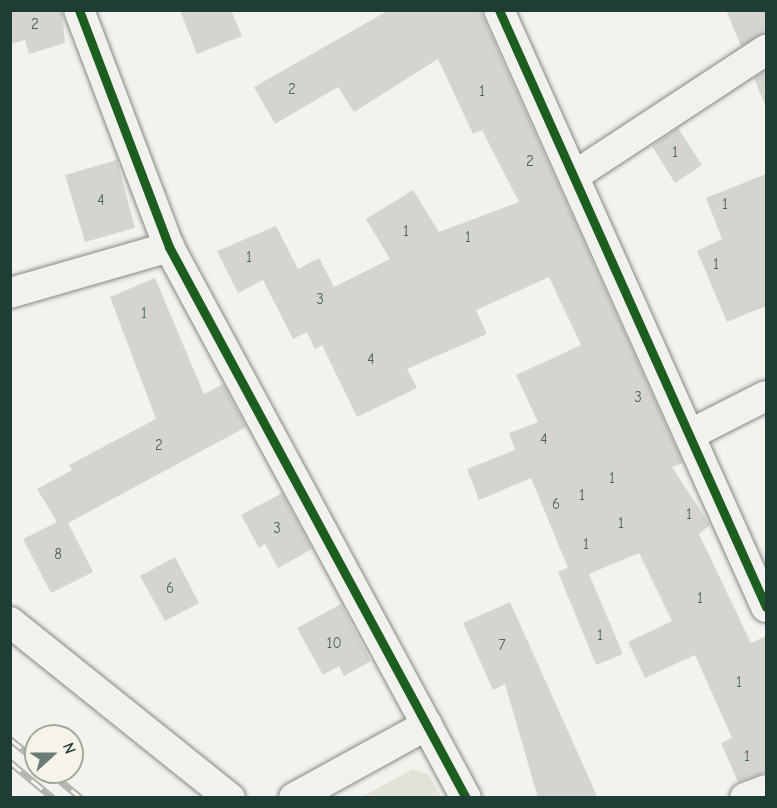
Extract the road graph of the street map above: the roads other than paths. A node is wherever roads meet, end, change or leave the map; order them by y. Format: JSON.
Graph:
{"nodes":[{"id":1,"x":79,"y":10,"type":"edge"},
{"id":2,"x":498,"y":10,"type":"edge"},
{"id":3,"x":766,"y":50,"type":"edge"},
{"id":4,"x":574,"y":176,"type":"junction"},
{"id":5,"x":169,"y":247,"type":"junction"},
{"id":6,"x":10,"y":293,"type":"edge"},
{"id":7,"x":766,"y":396,"type":"edge"},
{"id":8,"x":691,"y":434,"type":"junction"},
{"id":9,"x":766,"y":607,"type":"edge"},
{"id":10,"x":10,"y":622,"type":"edge"},
{"id":11,"x":427,"y":726,"type":"junction"},
{"id":12,"x":766,"y":790,"type":"edge"},
{"id":13,"x":230,"y":798,"type":"edge"},
{"id":14,"x":294,"y":798,"type":"edge"},
{"id":15,"x":466,"y":798,"type":"edge"},
{"id":16,"x":745,"y":798,"type":"edge"}],
"edges":[{"from":1,"to":5,"type":"street"},
{"from":2,"to":4,"type":"street"},
{"from":3,"to":4,"type":"street"},
{"from":4,"to":8,"type":"street"},
{"from":5,"to":6,"type":"street"},
{"from":5,"to":11,"type":"street"},
{"from":7,"to":8,"type":"street"},
{"from":8,"to":9,"type":"street"},
{"from":10,"to":13,"type":"street"},
{"from":11,"to":14,"type":"street"},
{"from":11,"to":15,"type":"street"},
{"from":12,"to":16,"type":"street"}]}
